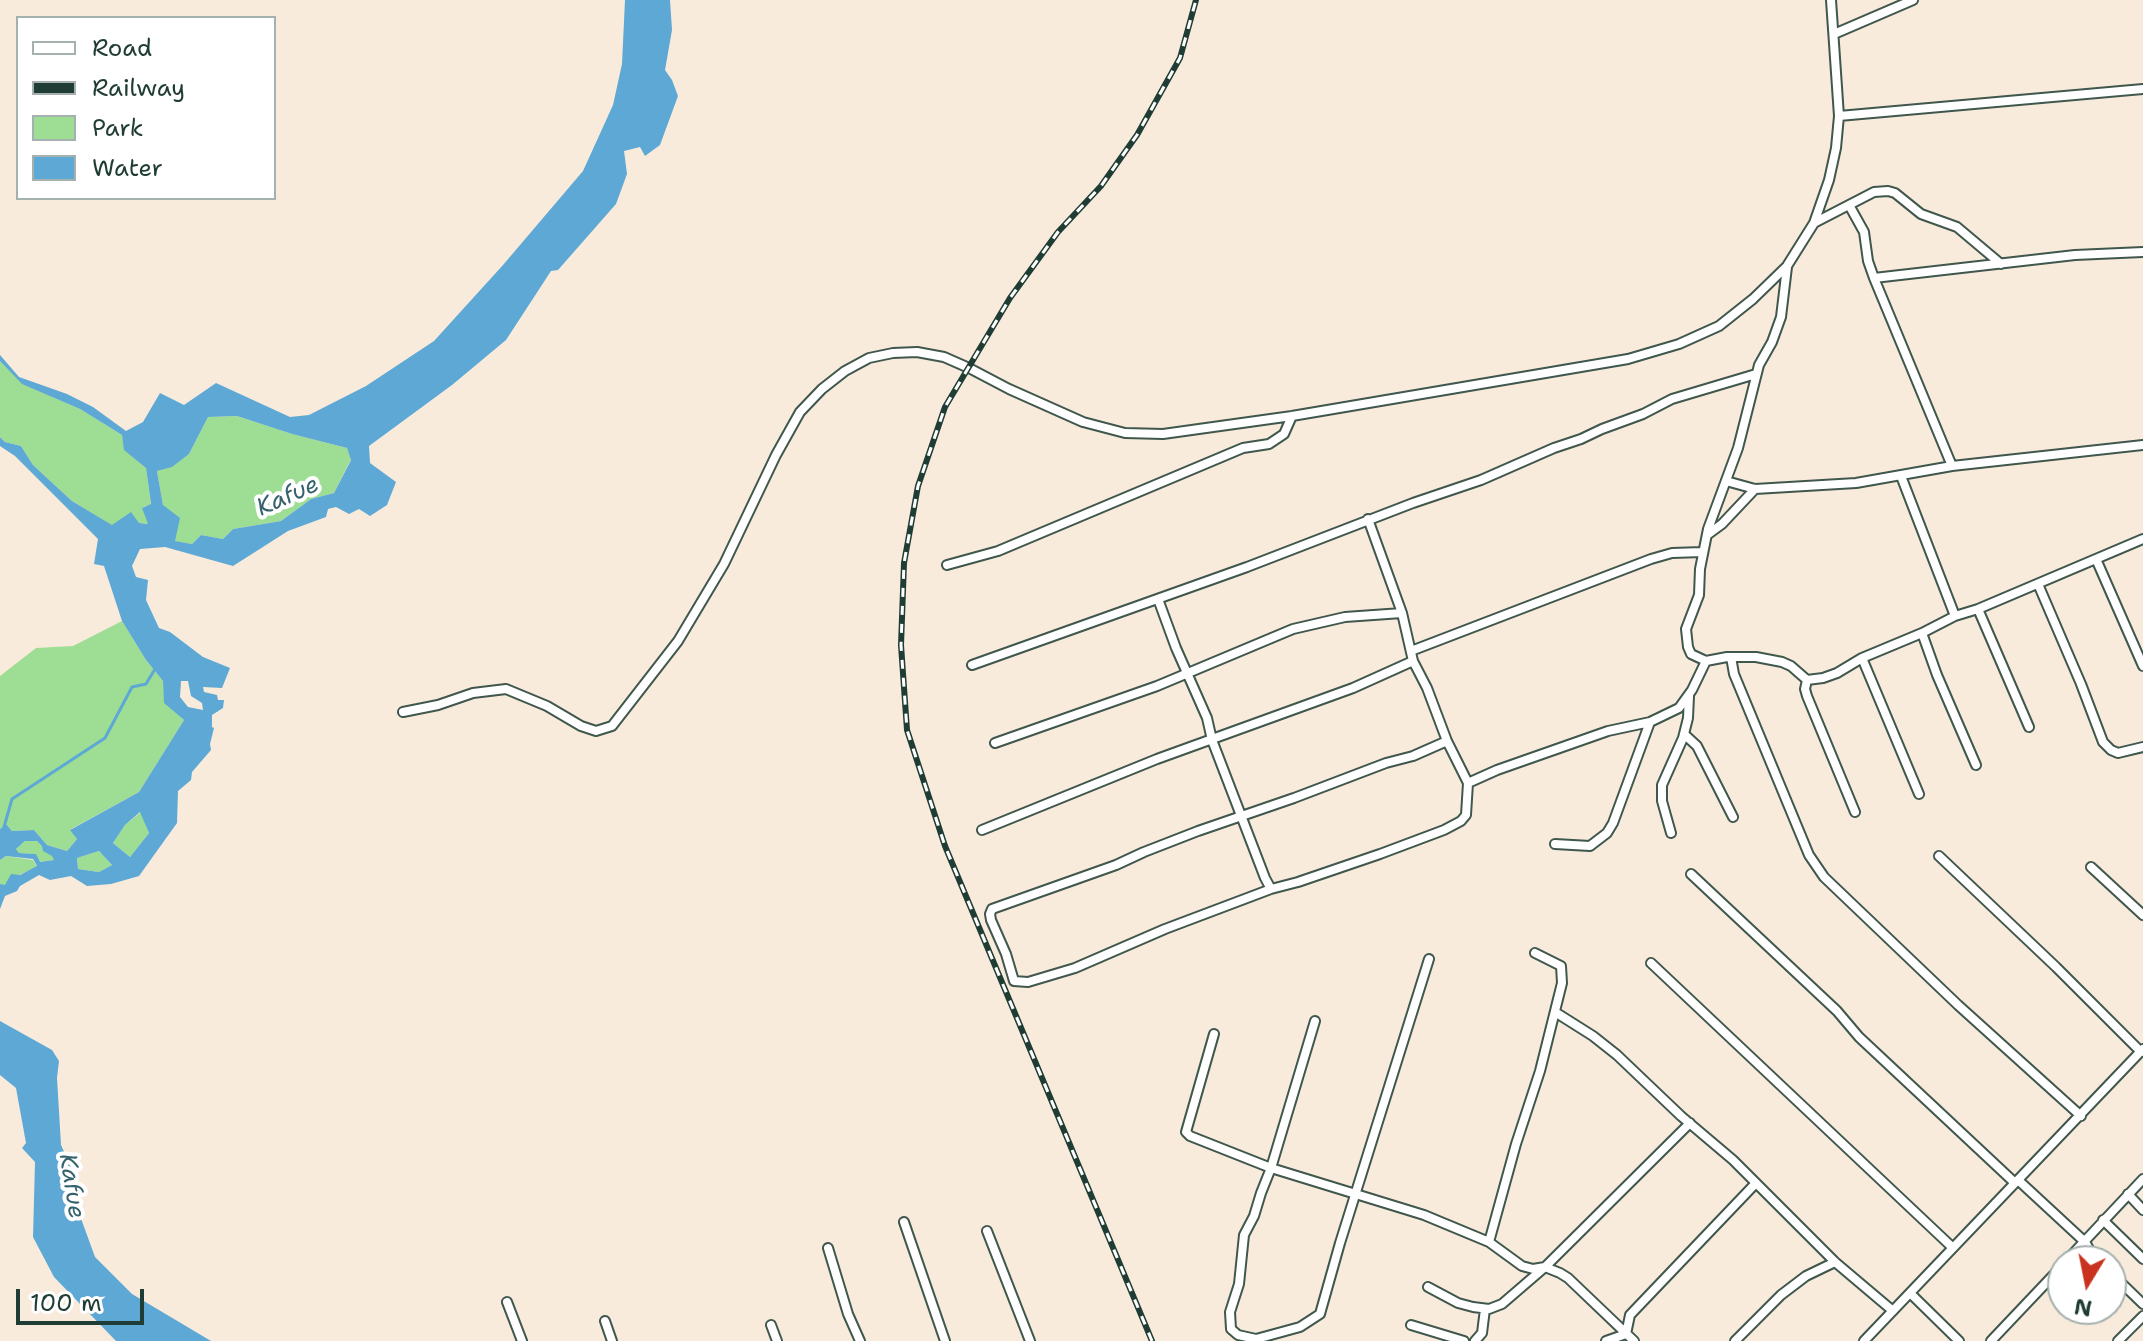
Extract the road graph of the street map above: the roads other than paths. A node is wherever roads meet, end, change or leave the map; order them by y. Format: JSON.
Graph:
{"nodes":[{"id":1,"x":1831,"y":0,"type":"edge"},
{"id":2,"x":1913,"y":0,"type":"edge"},
{"id":3,"x":1834,"y":34,"type":"junction"},
{"id":4,"x":2143,"y":89,"type":"edge"},
{"id":5,"x":1839,"y":116,"type":"junction"},
{"id":6,"x":1849,"y":205,"type":"junction"},
{"id":7,"x":1814,"y":223,"type":"junction"},
{"id":8,"x":2143,"y":252,"type":"edge"},
{"id":9,"x":2001,"y":264,"type":"junction"},
{"id":10,"x":1787,"y":266,"type":"junction"},
{"id":11,"x":1874,"y":278,"type":"junction"},
{"id":12,"x":1756,"y":374,"type":"junction"},
{"id":13,"x":1292,"y":416,"type":"junction"},
{"id":14,"x":2143,"y":445,"type":"edge"},
{"id":15,"x":1952,"y":466,"type":"junction"},
{"id":16,"x":1901,"y":476,"type":"junction"},
{"id":17,"x":1726,"y":481,"type":"junction"},
{"id":18,"x":1755,"y":489,"type":"junction"},
{"id":19,"x":1368,"y":519,"type":"junction"},
{"id":20,"x":1707,"y":535,"type":"junction"},
{"id":21,"x":2143,"y":539,"type":"edge"},
{"id":22,"x":1703,"y":552,"type":"junction"},
{"id":23,"x":2096,"y":559,"type":"junction"},
{"id":24,"x":947,"y":565,"type":"dead end"},
{"id":25,"x":2038,"y":584,"type":"junction"},
{"id":26,"x":1158,"y":599,"type":"junction"},
{"id":27,"x":1978,"y":609,"type":"junction"},
{"id":28,"x":1402,"y":613,"type":"junction"},
{"id":29,"x":1955,"y":616,"type":"junction"},
{"id":30,"x":1922,"y":633,"type":"junction"},
{"id":31,"x":2139,"y":644,"type":"edge"},
{"id":32,"x":1411,"y":651,"type":"junction"},
{"id":33,"x":1731,"y":657,"type":"junction"},
{"id":34,"x":1862,"y":658,"type":"junction"},
{"id":35,"x":1413,"y":661,"type":"junction"},
{"id":36,"x":1706,"y":661,"type":"junction"},
{"id":37,"x":972,"y":665,"type":"dead end"},
{"id":38,"x":2143,"y":666,"type":"edge"},
{"id":39,"x":1188,"y":673,"type":"junction"},
{"id":40,"x":1807,"y":680,"type":"junction"},
{"id":41,"x":1689,"y":695,"type":"junction"},
{"id":42,"x":403,"y":712,"type":"dead end"},
{"id":43,"x":1650,"y":722,"type":"junction"},
{"id":44,"x":2029,"y":727,"type":"dead end"},
{"id":45,"x":1684,"y":734,"type":"junction"},
{"id":46,"x":1212,"y":740,"type":"junction"},
{"id":47,"x":1447,"y":741,"type":"junction"},
{"id":48,"x":995,"y":743,"type":"dead end"},
{"id":49,"x":2143,"y":747,"type":"edge"},
{"id":50,"x":1976,"y":765,"type":"dead end"},
{"id":51,"x":1468,"y":783,"type":"junction"},
{"id":52,"x":1919,"y":794,"type":"dead end"},
{"id":53,"x":1855,"y":812,"type":"dead end"},
{"id":54,"x":1241,"y":816,"type":"junction"},
{"id":55,"x":1733,"y":817,"type":"dead end"},
{"id":56,"x":982,"y":830,"type":"dead end"},
{"id":57,"x":1671,"y":833,"type":"dead end"},
{"id":58,"x":1555,"y":844,"type":"dead end"},
{"id":59,"x":1939,"y":856,"type":"dead end"},
{"id":60,"x":2091,"y":867,"type":"dead end"},
{"id":61,"x":1691,"y":874,"type":"dead end"},
{"id":62,"x":1271,"y":889,"type":"junction"},
{"id":63,"x":2143,"y":915,"type":"edge"},
{"id":64,"x":1535,"y":953,"type":"dead end"},
{"id":65,"x":1429,"y":959,"type":"dead end"},
{"id":66,"x":1651,"y":963,"type":"dead end"},
{"id":67,"x":1555,"y":1012,"type":"junction"},
{"id":68,"x":1315,"y":1021,"type":"dead end"},
{"id":69,"x":1214,"y":1034,"type":"dead end"},
{"id":70,"x":2142,"y":1050,"type":"edge"},
{"id":71,"x":2081,"y":1116,"type":"junction"},
{"id":72,"x":1690,"y":1123,"type":"junction"},
{"id":73,"x":1271,"y":1168,"type":"junction"},
{"id":74,"x":2143,"y":1179,"type":"edge"},
{"id":75,"x":2016,"y":1181,"type":"junction"},
{"id":76,"x":1756,"y":1183,"type":"junction"},
{"id":77,"x":1356,"y":1194,"type":"junction"},
{"id":78,"x":2128,"y":1194,"type":"junction"},
{"id":79,"x":2143,"y":1210,"type":"edge"},
{"id":80,"x":2103,"y":1220,"type":"junction"},
{"id":81,"x":904,"y":1222,"type":"dead end"},
{"id":82,"x":987,"y":1231,"type":"dead end"},
{"id":83,"x":1489,"y":1242,"type":"junction"},
{"id":84,"x":2085,"y":1242,"type":"junction"},
{"id":85,"x":2082,"y":1245,"type":"edge"},
{"id":86,"x":2086,"y":1245,"type":"edge"},
{"id":87,"x":1952,"y":1247,"type":"junction"},
{"id":88,"x":828,"y":1248,"type":"dead end"},
{"id":89,"x":2143,"y":1259,"type":"edge"},
{"id":90,"x":1835,"y":1262,"type":"junction"},
{"id":91,"x":1545,"y":1267,"type":"junction"},
{"id":92,"x":2047,"y":1282,"type":"edge"},
{"id":93,"x":1428,"y":1287,"type":"dead end"},
{"id":94,"x":2127,"y":1288,"type":"edge"},
{"id":95,"x":1910,"y":1293,"type":"junction"},
{"id":96,"x":507,"y":1302,"type":"dead end"},
{"id":97,"x":2143,"y":1304,"type":"edge"},
{"id":98,"x":1485,"y":1309,"type":"junction"},
{"id":99,"x":1893,"y":1311,"type":"junction"},
{"id":100,"x":1630,"y":1315,"type":"junction"},
{"id":101,"x":2143,"y":1316,"type":"edge"},
{"id":102,"x":1609,"y":1318,"type":"junction"},
{"id":103,"x":605,"y":1321,"type":"dead end"},
{"id":104,"x":771,"y":1325,"type":"dead end"},
{"id":105,"x":1411,"y":1325,"type":"dead end"},
{"id":106,"x":1626,"y":1334,"type":"junction"},
{"id":107,"x":522,"y":1341,"type":"edge"},
{"id":108,"x":612,"y":1341,"type":"edge"},
{"id":109,"x":777,"y":1341,"type":"edge"},
{"id":110,"x":860,"y":1341,"type":"edge"},
{"id":111,"x":945,"y":1341,"type":"edge"},
{"id":112,"x":1030,"y":1341,"type":"edge"},
{"id":113,"x":1464,"y":1341,"type":"edge"},
{"id":114,"x":1475,"y":1341,"type":"edge"},
{"id":115,"x":1606,"y":1341,"type":"edge"},
{"id":116,"x":1634,"y":1341,"type":"edge"},
{"id":117,"x":1735,"y":1341,"type":"edge"},
{"id":118,"x":1864,"y":1341,"type":"edge"},
{"id":119,"x":1959,"y":1341,"type":"edge"},
{"id":120,"x":1991,"y":1341,"type":"edge"},
{"id":121,"x":2118,"y":1341,"type":"edge"}],
"edges":[{"from":1,"to":3,"type":"street"},
{"from":2,"to":3,"type":"street"},
{"from":3,"to":5,"type":"street"},
{"from":4,"to":5,"type":"street"},
{"from":5,"to":7,"type":"street"},
{"from":6,"to":7,"type":"street"},
{"from":6,"to":9,"type":"street"},
{"from":6,"to":11,"type":"street"},
{"from":7,"to":10,"type":"street"},
{"from":8,"to":9,"type":"street"},
{"from":9,"to":11,"type":"street"},
{"from":10,"to":12,"type":"street"},
{"from":10,"to":13,"type":"street"},
{"from":11,"to":15,"type":"street"},
{"from":12,"to":17,"type":"street"},
{"from":12,"to":19,"type":"street"},
{"from":13,"to":24,"type":"street"},
{"from":13,"to":42,"type":"street"},
{"from":14,"to":15,"type":"street"},
{"from":15,"to":16,"type":"street"},
{"from":16,"to":18,"type":"street"},
{"from":16,"to":29,"type":"street"},
{"from":17,"to":18,"type":"street"},
{"from":17,"to":20,"type":"street"},
{"from":18,"to":20,"type":"street"},
{"from":19,"to":26,"type":"street"},
{"from":19,"to":28,"type":"street"},
{"from":20,"to":22,"type":"street"},
{"from":21,"to":23,"type":"street"},
{"from":22,"to":32,"type":"street"},
{"from":22,"to":36,"type":"street"},
{"from":23,"to":25,"type":"street"},
{"from":23,"to":31,"type":"street"},
{"from":25,"to":27,"type":"street"},
{"from":25,"to":49,"type":"street"},
{"from":26,"to":37,"type":"street"},
{"from":26,"to":39,"type":"street"},
{"from":27,"to":29,"type":"street"},
{"from":27,"to":44,"type":"street"},
{"from":28,"to":32,"type":"street"},
{"from":28,"to":39,"type":"street"},
{"from":29,"to":30,"type":"street"},
{"from":30,"to":34,"type":"street"},
{"from":30,"to":50,"type":"street"},
{"from":31,"to":38,"type":"street"},
{"from":32,"to":35,"type":"street"},
{"from":33,"to":36,"type":"street"},
{"from":33,"to":40,"type":"street"},
{"from":33,"to":71,"type":"street"},
{"from":34,"to":40,"type":"street"},
{"from":34,"to":52,"type":"street"},
{"from":35,"to":46,"type":"street"},
{"from":35,"to":47,"type":"street"},
{"from":36,"to":41,"type":"street"},
{"from":39,"to":46,"type":"street"},
{"from":39,"to":48,"type":"street"},
{"from":40,"to":53,"type":"street"},
{"from":41,"to":43,"type":"street"},
{"from":41,"to":45,"type":"street"},
{"from":43,"to":51,"type":"street"},
{"from":43,"to":58,"type":"street"},
{"from":45,"to":55,"type":"street"},
{"from":45,"to":57,"type":"street"},
{"from":46,"to":54,"type":"street"},
{"from":46,"to":56,"type":"street"},
{"from":47,"to":51,"type":"street"},
{"from":47,"to":54,"type":"street"},
{"from":51,"to":62,"type":"street"},
{"from":54,"to":62,"type":"street"},
{"from":54,"to":62,"type":"street"},
{"from":59,"to":70,"type":"street"},
{"from":60,"to":63,"type":"street"},
{"from":61,"to":75,"type":"street"},
{"from":64,"to":67,"type":"street"},
{"from":65,"to":77,"type":"street"},
{"from":66,"to":87,"type":"street"},
{"from":67,"to":72,"type":"street"},
{"from":67,"to":83,"type":"street"},
{"from":68,"to":73,"type":"street"},
{"from":69,"to":73,"type":"street"},
{"from":70,"to":71,"type":"street"},
{"from":71,"to":75,"type":"street"},
{"from":72,"to":76,"type":"street"},
{"from":72,"to":91,"type":"street"},
{"from":73,"to":77,"type":"street"},
{"from":73,"to":77,"type":"street"},
{"from":74,"to":78,"type":"street"},
{"from":75,"to":84,"type":"street"},
{"from":75,"to":87,"type":"street"},
{"from":76,"to":90,"type":"street"},
{"from":76,"to":100,"type":"street"},
{"from":77,"to":83,"type":"street"},
{"from":78,"to":79,"type":"street"},
{"from":78,"to":80,"type":"street"},
{"from":80,"to":84,"type":"street"},
{"from":80,"to":89,"type":"street"},
{"from":81,"to":111,"type":"street"},
{"from":82,"to":112,"type":"street"},
{"from":83,"to":91,"type":"street"},
{"from":84,"to":85,"type":"street"},
{"from":84,"to":86,"type":"street"},
{"from":87,"to":95,"type":"street"},
{"from":88,"to":110,"type":"street"},
{"from":90,"to":99,"type":"street"},
{"from":90,"to":117,"type":"street"},
{"from":91,"to":98,"type":"street"},
{"from":91,"to":102,"type":"street"},
{"from":92,"to":120,"type":"street"},
{"from":93,"to":98,"type":"street"},
{"from":94,"to":97,"type":"street"},
{"from":95,"to":99,"type":"street"},
{"from":95,"to":119,"type":"street"},
{"from":96,"to":107,"type":"street"},
{"from":98,"to":114,"type":"street"},
{"from":99,"to":118,"type":"street"},
{"from":100,"to":102,"type":"street"},
{"from":100,"to":106,"type":"street"},
{"from":101,"to":121,"type":"street"},
{"from":102,"to":106,"type":"street"},
{"from":103,"to":108,"type":"street"},
{"from":104,"to":109,"type":"street"},
{"from":105,"to":113,"type":"street"},
{"from":106,"to":115,"type":"street"},
{"from":106,"to":116,"type":"street"}]}
